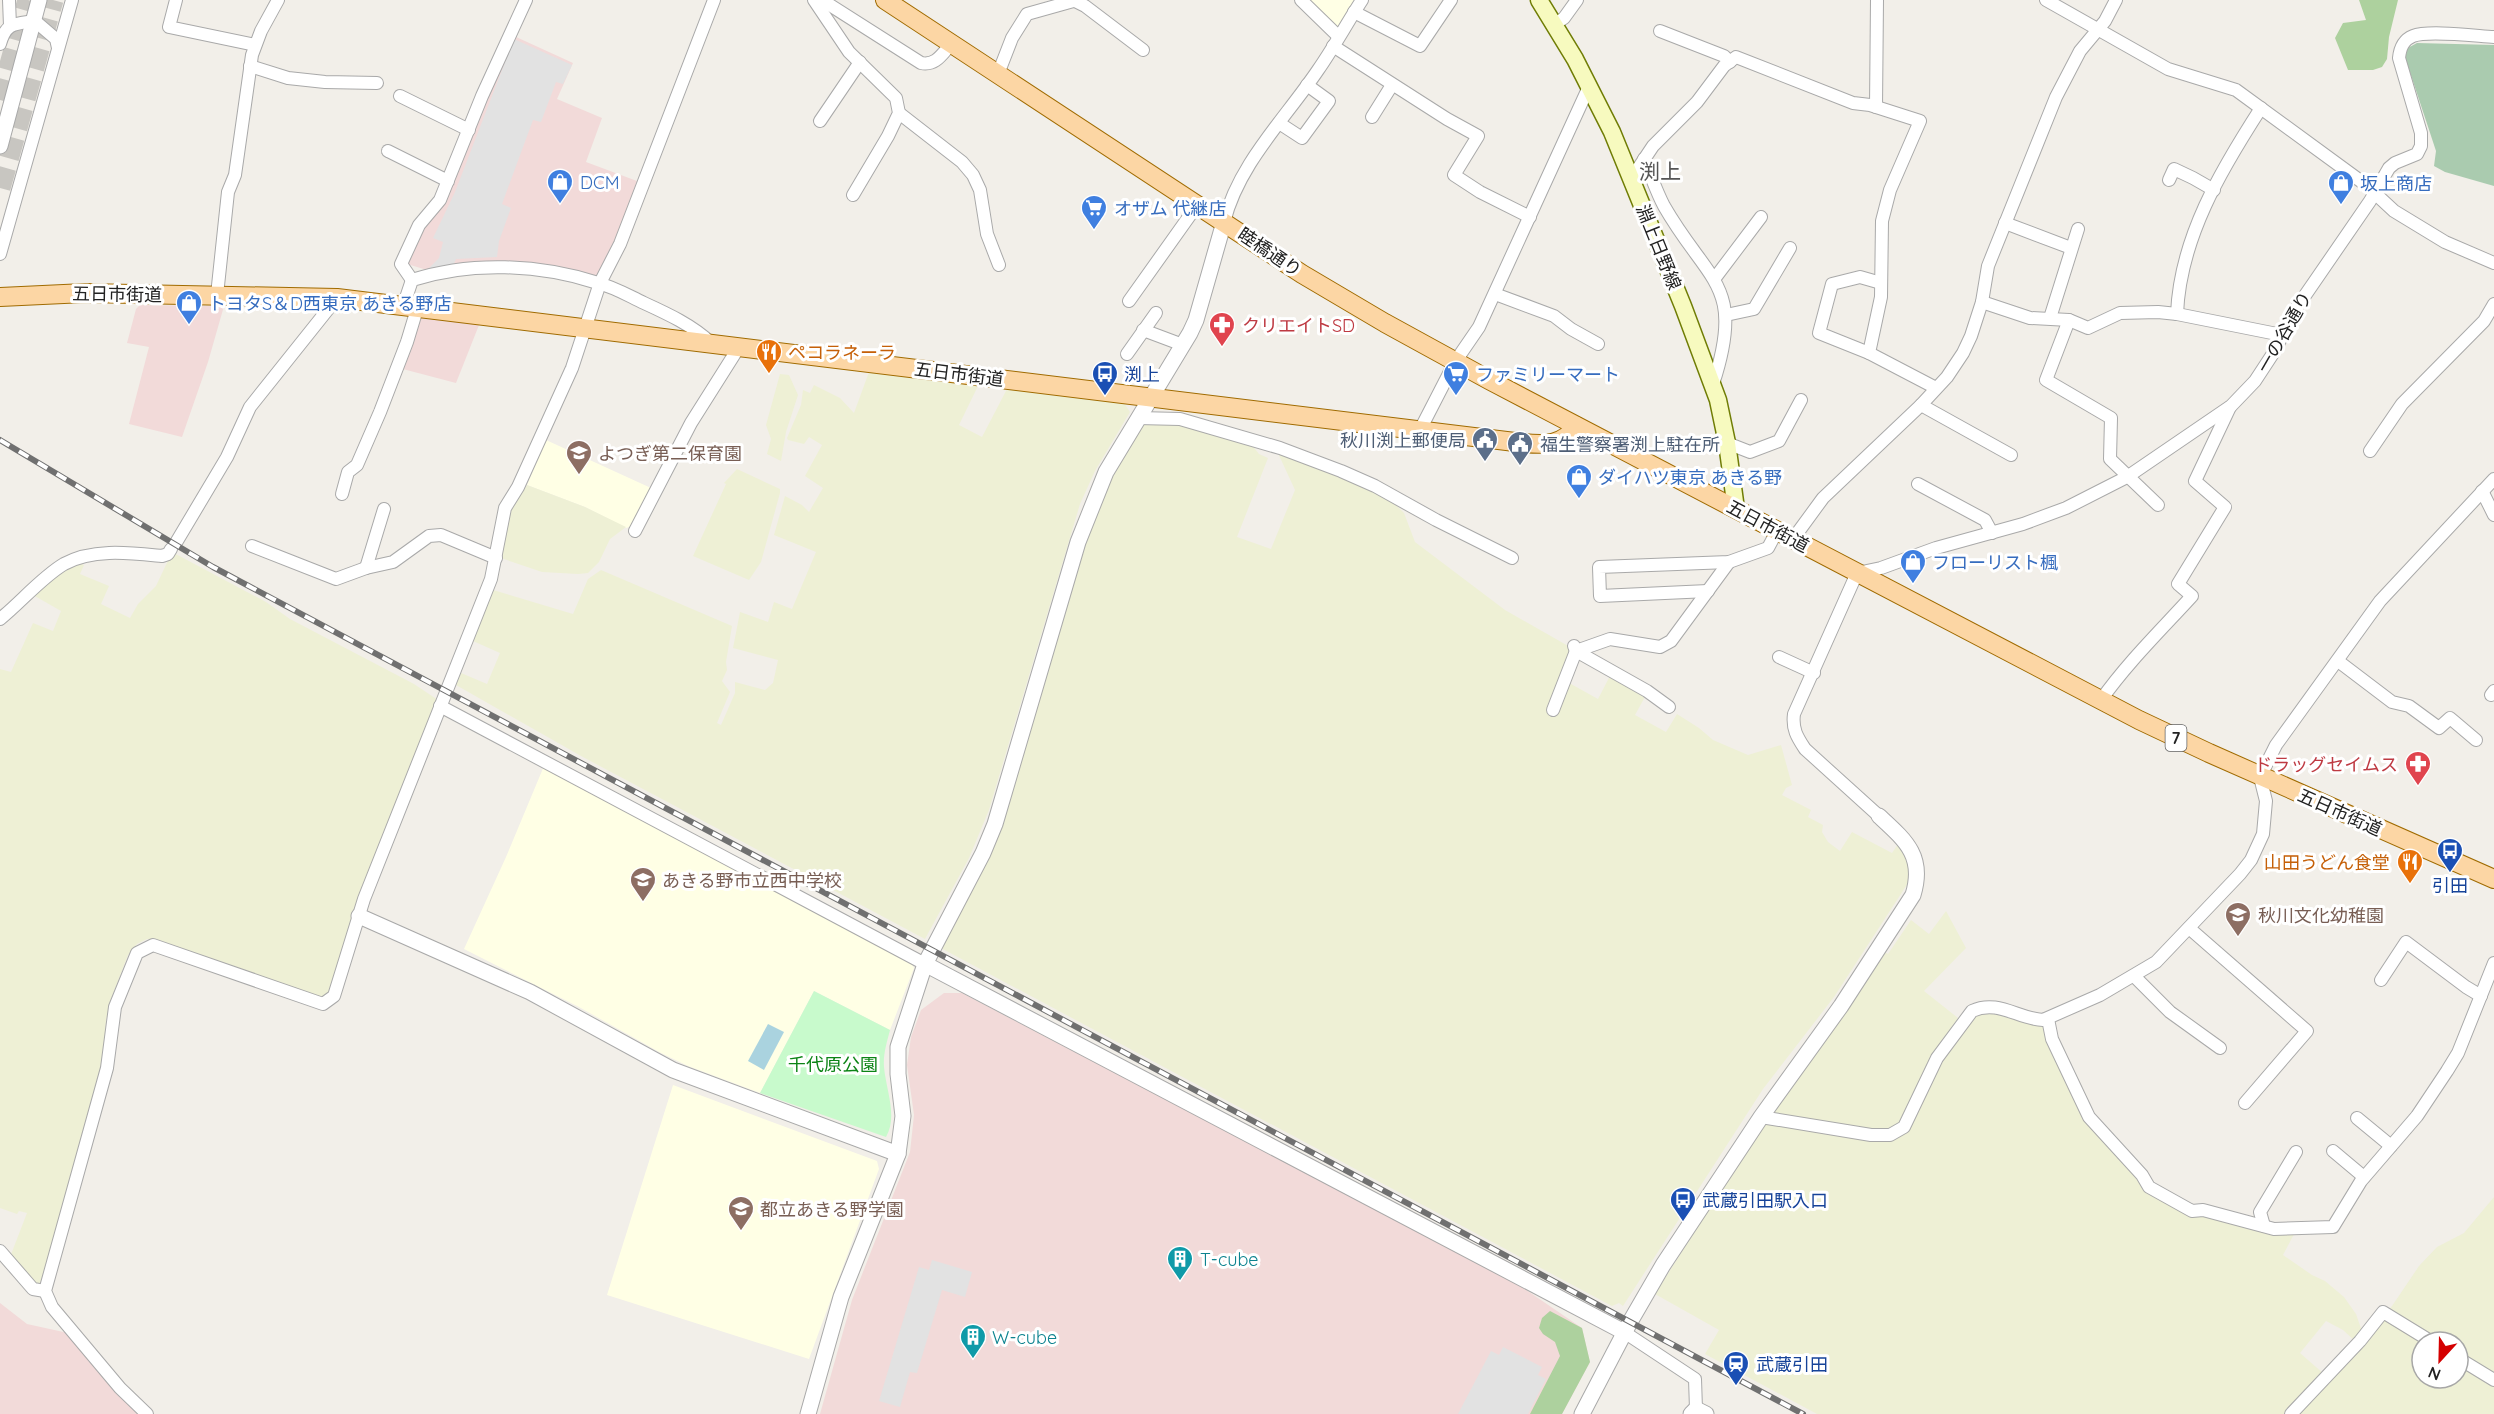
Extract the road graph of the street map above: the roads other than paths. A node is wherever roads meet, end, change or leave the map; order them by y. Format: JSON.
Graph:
{"nodes":[{"id":1,"x":9,"y":0,"type":"edge"},
{"id":2,"x":41,"y":0,"type":"edge"},
{"id":3,"x":72,"y":0,"type":"edge"},
{"id":4,"x":176,"y":0,"type":"edge"},
{"id":5,"x":279,"y":0,"type":"edge"},
{"id":6,"x":526,"y":0,"type":"edge"},
{"id":7,"x":714,"y":0,"type":"edge"},
{"id":8,"x":814,"y":0,"type":"edge"},
{"id":9,"x":822,"y":0,"type":"edge"},
{"id":10,"x":885,"y":0,"type":"edge"},
{"id":11,"x":1074,"y":0,"type":"edge"},
{"id":12,"x":1301,"y":0,"type":"edge"},
{"id":13,"x":1362,"y":0,"type":"edge"},
{"id":14,"x":1451,"y":0,"type":"edge"},
{"id":15,"x":1539,"y":0,"type":"edge"},
{"id":16,"x":1577,"y":0,"type":"edge"},
{"id":17,"x":1878,"y":0,"type":"edge"},
{"id":18,"x":2046,"y":0,"type":"edge"},
{"id":19,"x":2116,"y":0,"type":"edge"},
{"id":20,"x":1354,"y":12,"type":"junction"},
{"id":21,"x":35,"y":21,"type":"junction"},
{"id":22,"x":1555,"y":24,"type":"junction"},
{"id":23,"x":10,"y":26,"type":"junction"},
{"id":24,"x":2099,"y":29,"type":"junction"},
{"id":25,"x":1660,"y":31,"type":"dead end"},
{"id":26,"x":2494,"y":37,"type":"edge"},
{"id":27,"x":1336,"y":41,"type":"junction"},
{"id":28,"x":952,"y":43,"type":"junction"},
{"id":29,"x":0,"y":44,"type":"edge"},
{"id":30,"x":255,"y":45,"type":"junction"},
{"id":31,"x":58,"y":48,"type":"junction"},
{"id":32,"x":1143,"y":50,"type":"dead end"},
{"id":33,"x":860,"y":62,"type":"junction"},
{"id":34,"x":1730,"y":62,"type":"junction"},
{"id":35,"x":250,"y":66,"type":"junction"},
{"id":36,"x":998,"y":74,"type":"junction"},
{"id":37,"x":376,"y":83,"type":"dead end"},
{"id":38,"x":1307,"y":85,"type":"junction"},
{"id":39,"x":1392,"y":85,"type":"junction"},
{"id":40,"x":1591,"y":90,"type":"junction"},
{"id":41,"x":400,"y":96,"type":"dead end"},
{"id":42,"x":1876,"y":107,"type":"junction"},
{"id":43,"x":2261,"y":108,"type":"junction"},
{"id":44,"x":899,"y":113,"type":"junction"},
{"id":45,"x":1372,"y":117,"type":"dead end"},
{"id":46,"x":820,"y":121,"type":"dead end"},
{"id":47,"x":1280,"y":123,"type":"junction"},
{"id":48,"x":469,"y":130,"type":"junction"},
{"id":49,"x":0,"y":146,"type":"edge"},
{"id":50,"x":388,"y":151,"type":"dead end"},
{"id":51,"x":1644,"y":159,"type":"junction"},
{"id":52,"x":2173,"y":170,"type":"dead end"},
{"id":53,"x":1631,"y":179,"type":"junction"},
{"id":54,"x":448,"y":181,"type":"junction"},
{"id":55,"x":2214,"y":190,"type":"junction"},
{"id":56,"x":2374,"y":194,"type":"junction"},
{"id":57,"x":854,"y":195,"type":"dead end"},
{"id":58,"x":1198,"y":204,"type":"junction"},
{"id":59,"x":1530,"y":217,"type":"junction"},
{"id":60,"x":1761,"y":217,"type":"dead end"},
{"id":61,"x":1224,"y":222,"type":"junction"},
{"id":62,"x":2005,"y":223,"type":"junction"},
{"id":63,"x":2078,"y":229,"type":"dead end"},
{"id":64,"x":1790,"y":248,"type":"dead end"},
{"id":65,"x":2071,"y":248,"type":"junction"},
{"id":66,"x":0,"y":254,"type":"edge"},
{"id":67,"x":2494,"y":263,"type":"edge"},
{"id":68,"x":999,"y":265,"type":"dead end"},
{"id":69,"x":1715,"y":278,"type":"junction"},
{"id":70,"x":412,"y":280,"type":"junction"},
{"id":71,"x":600,"y":283,"type":"junction"},
{"id":72,"x":1881,"y":284,"type":"junction"},
{"id":73,"x":1495,"y":294,"type":"junction"},
{"id":74,"x":217,"y":296,"type":"junction"},
{"id":75,"x":0,"y":297,"type":"edge"},
{"id":76,"x":338,"y":298,"type":"junction"},
{"id":77,"x":1130,"y":301,"type":"dead end"},
{"id":78,"x":1982,"y":302,"type":"junction"},
{"id":79,"x":2494,"y":304,"type":"edge"},
{"id":80,"x":410,"y":308,"type":"junction"},
{"id":81,"x":1155,"y":313,"type":"dead end"},
{"id":82,"x":2177,"y":314,"type":"junction"},
{"id":83,"x":1726,"y":315,"type":"junction"},
{"id":84,"x":2050,"y":318,"type":"junction"},
{"id":85,"x":2069,"y":320,"type":"junction"},
{"id":86,"x":585,"y":329,"type":"junction"},
{"id":87,"x":1143,"y":330,"type":"junction"},
{"id":88,"x":2282,"y":335,"type":"junction"},
{"id":89,"x":711,"y":344,"type":"junction"},
{"id":90,"x":1598,"y":344,"type":"dead end"},
{"id":91,"x":1183,"y":345,"type":"junction"},
{"id":92,"x":739,"y":347,"type":"junction"},
{"id":93,"x":1869,"y":353,"type":"junction"},
{"id":94,"x":1127,"y":354,"type":"dead end"},
{"id":95,"x":1455,"y":362,"type":"junction"},
{"id":96,"x":1713,"y":384,"type":"junction"},
{"id":97,"x":1936,"y":388,"type":"junction"},
{"id":98,"x":1151,"y":397,"type":"junction"},
{"id":99,"x":1801,"y":400,"type":"dead end"},
{"id":100,"x":1921,"y":405,"type":"junction"},
{"id":101,"x":2231,"y":406,"type":"junction"},
{"id":102,"x":1138,"y":418,"type":"junction"},
{"id":103,"x":1576,"y":426,"type":"junction"},
{"id":104,"x":1420,"y":430,"type":"junction"},
{"id":105,"x":1727,"y":443,"type":"junction"},
{"id":106,"x":2370,"y":451,"type":"dead end"},
{"id":107,"x":2011,"y":455,"type":"dead end"},
{"id":108,"x":2127,"y":477,"type":"junction"},
{"id":109,"x":2494,"y":479,"type":"edge"},
{"id":110,"x":1918,"y":484,"type":"dead end"},
{"id":111,"x":2482,"y":491,"type":"junction"},
{"id":112,"x":342,"y":494,"type":"dead end"},
{"id":113,"x":2158,"y":505,"type":"dead end"},
{"id":114,"x":384,"y":509,"type":"dead end"},
{"id":115,"x":1736,"y":509,"type":"junction"},
{"id":116,"x":2494,"y":515,"type":"edge"},
{"id":117,"x":636,"y":531,"type":"dead end"},
{"id":118,"x":1992,"y":533,"type":"junction"},
{"id":119,"x":1785,"y":535,"type":"junction"},
{"id":120,"x":252,"y":546,"type":"dead end"},
{"id":121,"x":496,"y":558,"type":"junction"},
{"id":122,"x":1512,"y":558,"type":"dead end"},
{"id":123,"x":1729,"y":562,"type":"junction"},
{"id":124,"x":366,"y":568,"type":"junction"},
{"id":125,"x":1859,"y":579,"type":"junction"},
{"id":126,"x":1708,"y":591,"type":"junction"},
{"id":127,"x":0,"y":619,"type":"edge"},
{"id":128,"x":1575,"y":648,"type":"junction"},
{"id":129,"x":1779,"y":657,"type":"dead end"},
{"id":130,"x":2338,"y":661,"type":"junction"},
{"id":131,"x":1814,"y":673,"type":"junction"},
{"id":132,"x":2101,"y":700,"type":"junction"},
{"id":133,"x":440,"y":706,"type":"junction"},
{"id":134,"x":1669,"y":707,"type":"dead end"},
{"id":135,"x":1553,"y":710,"type":"dead end"},
{"id":136,"x":2476,"y":740,"type":"dead end"},
{"id":137,"x":2260,"y":777,"type":"junction"},
{"id":138,"x":1879,"y":816,"type":"joint"},
{"id":139,"x":2494,"y":879,"type":"edge"},
{"id":140,"x":359,"y":916,"type":"junction"},
{"id":141,"x":2189,"y":928,"type":"junction"},
{"id":142,"x":2494,"y":963,"type":"edge"},
{"id":143,"x":925,"y":964,"type":"junction"},
{"id":144,"x":2134,"y":976,"type":"junction"},
{"id":145,"x":2381,"y":980,"type":"dead end"},
{"id":146,"x":2481,"y":996,"type":"junction"},
{"id":147,"x":2048,"y":1019,"type":"junction"},
{"id":148,"x":2220,"y":1048,"type":"dead end"},
{"id":149,"x":2245,"y":1103,"type":"dead end"},
{"id":150,"x":1761,"y":1117,"type":"junction"},
{"id":151,"x":2357,"y":1118,"type":"dead end"},
{"id":152,"x":2391,"y":1146,"type":"junction"},
{"id":153,"x":2333,"y":1151,"type":"dead end"},
{"id":154,"x":2296,"y":1152,"type":"dead end"},
{"id":155,"x":898,"y":1154,"type":"junction"},
{"id":156,"x":2364,"y":1177,"type":"junction"},
{"id":157,"x":2264,"y":1226,"type":"junction"},
{"id":158,"x":0,"y":1251,"type":"edge"},
{"id":159,"x":45,"y":1291,"type":"junction"},
{"id":160,"x":2412,"y":1330,"type":"edge"},
{"id":161,"x":1624,"y":1332,"type":"junction"},
{"id":162,"x":2470,"y":1365,"type":"edge"},
{"id":163,"x":2494,"y":1380,"type":"edge"},
{"id":164,"x":1698,"y":1412,"type":"edge"},
{"id":165,"x":147,"y":1414,"type":"edge"},
{"id":166,"x":808,"y":1414,"type":"edge"},
{"id":167,"x":1582,"y":1414,"type":"edge"},
{"id":168,"x":2291,"y":1414,"type":"edge"}],
"edges":[{"from":1,"to":23,"type":"street"},
{"from":2,"to":21,"type":"street"},
{"from":3,"to":31,"type":"street"},
{"from":4,"to":30,"type":"street"},
{"from":5,"to":30,"type":"street"},
{"from":6,"to":48,"type":"street"},
{"from":7,"to":71,"type":"street"},
{"from":8,"to":33,"type":"street"},
{"from":9,"to":28,"type":"street"},
{"from":10,"to":28,"type":"main road","name":"睦橋通り","number":"7"},
{"from":11,"to":32,"type":"street"},
{"from":11,"to":36,"type":"street"},
{"from":12,"to":27,"type":"street"},
{"from":13,"to":20,"type":"street"},
{"from":14,"to":20,"type":"street"},
{"from":15,"to":22,"type":"main road","name":"淵上日野線"},
{"from":16,"to":22,"type":"street"},
{"from":17,"to":42,"type":"street"},
{"from":18,"to":24,"type":"street"},
{"from":19,"to":24,"type":"street"},
{"from":20,"to":27,"type":"street"},
{"from":21,"to":23,"type":"street"},
{"from":21,"to":31,"type":"street"},
{"from":21,"to":49,"type":"street"},
{"from":22,"to":40,"type":"main road","name":"淵上日野線"},
{"from":23,"to":29,"type":"street"},
{"from":24,"to":43,"type":"street"},
{"from":24,"to":62,"type":"street"},
{"from":25,"to":34,"type":"street"},
{"from":26,"to":56,"type":"street","name":"一の谷通り"},
{"from":27,"to":38,"type":"street"},
{"from":27,"to":39,"type":"street"},
{"from":28,"to":36,"type":"main road","name":"睦橋通り","number":"7"},
{"from":30,"to":35,"type":"street"},
{"from":31,"to":66,"type":"street"},
{"from":33,"to":44,"type":"street"},
{"from":33,"to":46,"type":"street"},
{"from":34,"to":42,"type":"street"},
{"from":34,"to":51,"type":"street"},
{"from":35,"to":37,"type":"street"},
{"from":35,"to":74,"type":"street"},
{"from":36,"to":58,"type":"main road","name":"睦橋通り","number":"7"},
{"from":38,"to":47,"type":"street"},
{"from":38,"to":47,"type":"street"},
{"from":39,"to":45,"type":"street"},
{"from":39,"to":59,"type":"street"},
{"from":40,"to":53,"type":"main road","name":"淵上日野線"},
{"from":40,"to":59,"type":"street"},
{"from":41,"to":48,"type":"street"},
{"from":42,"to":72,"type":"street"},
{"from":43,"to":55,"type":"street"},
{"from":43,"to":56,"type":"street"},
{"from":44,"to":57,"type":"street"},
{"from":44,"to":68,"type":"street"},
{"from":47,"to":61,"type":"street"},
{"from":48,"to":54,"type":"street"},
{"from":50,"to":54,"type":"street"},
{"from":51,"to":53,"type":"street"},
{"from":51,"to":69,"type":"street"},
{"from":52,"to":55,"type":"street"},
{"from":53,"to":96,"type":"main road","name":"淵上日野線"},
{"from":54,"to":70,"type":"street"},
{"from":55,"to":82,"type":"street"},
{"from":56,"to":67,"type":"street"},
{"from":56,"to":88,"type":"street","name":"一の谷通り"},
{"from":58,"to":61,"type":"main road","name":"睦橋通り","number":"7"},
{"from":58,"to":77,"type":"street"},
{"from":59,"to":73,"type":"street"},
{"from":60,"to":69,"type":"street"},
{"from":61,"to":91,"type":"street"},
{"from":61,"to":95,"type":"main road","name":"睦橋通り","number":"7"},
{"from":62,"to":65,"type":"street"},
{"from":62,"to":78,"type":"street"},
{"from":63,"to":65,"type":"street"},
{"from":64,"to":83,"type":"street"},
{"from":65,"to":84,"type":"street"},
{"from":69,"to":83,"type":"street"},
{"from":70,"to":71,"type":"street"},
{"from":70,"to":80,"type":"street"},
{"from":71,"to":86,"type":"street"},
{"from":71,"to":89,"type":"street"},
{"from":72,"to":93,"type":"street"},
{"from":72,"to":93,"type":"street"},
{"from":73,"to":90,"type":"street"},
{"from":73,"to":95,"type":"street"},
{"from":74,"to":75,"type":"main road","name":"五日市街道"},
{"from":74,"to":76,"type":"main road","name":"五日市街道"},
{"from":76,"to":80,"type":"main road","name":"五日市街道"},
{"from":76,"to":127,"type":"street"},
{"from":78,"to":84,"type":"street"},
{"from":78,"to":97,"type":"street"},
{"from":79,"to":106,"type":"street"},
{"from":80,"to":86,"type":"main road","name":"五日市街道"},
{"from":80,"to":112,"type":"street"},
{"from":81,"to":87,"type":"street"},
{"from":82,"to":85,"type":"street"},
{"from":82,"to":88,"type":"street"},
{"from":83,"to":96,"type":"street"},
{"from":84,"to":85,"type":"street"},
{"from":85,"to":108,"type":"street"},
{"from":86,"to":89,"type":"main road","name":"五日市街道"},
{"from":86,"to":121,"type":"street"},
{"from":87,"to":91,"type":"street"},
{"from":87,"to":94,"type":"street"},
{"from":88,"to":101,"type":"street","name":"一の谷通り"},
{"from":89,"to":92,"type":"main road","name":"五日市街道"},
{"from":91,"to":98,"type":"street"},
{"from":92,"to":98,"type":"main road","name":"五日市街道"},
{"from":92,"to":117,"type":"street"},
{"from":93,"to":97,"type":"street"},
{"from":95,"to":103,"type":"main road","name":"睦橋通り","number":"7"},
{"from":95,"to":104,"type":"street"},
{"from":96,"to":105,"type":"main road","name":"淵上日野線"},
{"from":97,"to":100,"type":"street"},
{"from":98,"to":102,"type":"street"},
{"from":98,"to":104,"type":"main road","name":"五日市街道"},
{"from":99,"to":105,"type":"street"},
{"from":100,"to":107,"type":"street"},
{"from":100,"to":119,"type":"street"},
{"from":101,"to":108,"type":"street","name":"一の谷通り"},
{"from":101,"to":132,"type":"street"},
{"from":102,"to":122,"type":"street"},
{"from":102,"to":143,"type":"street"},
{"from":103,"to":104,"type":"main road","name":"五日市街道"},
{"from":103,"to":115,"type":"main road","name":"五日市街道","number":"7"},
{"from":105,"to":115,"type":"main road","name":"淵上日野線"},
{"from":108,"to":113,"type":"street"},
{"from":108,"to":118,"type":"street","name":"一の谷通り"},
{"from":109,"to":111,"type":"street"},
{"from":110,"to":118,"type":"street"},
{"from":111,"to":116,"type":"street"},
{"from":111,"to":130,"type":"street"},
{"from":114,"to":124,"type":"street"},
{"from":115,"to":119,"type":"main road","name":"五日市街道","number":"7"},
{"from":118,"to":125,"type":"street","name":"一の谷通り"},
{"from":119,"to":123,"type":"street"},
{"from":119,"to":125,"type":"main road","name":"五日市街道","number":"7"},
{"from":120,"to":124,"type":"street"},
{"from":121,"to":124,"type":"street"},
{"from":121,"to":133,"type":"street"},
{"from":123,"to":126,"type":"street"},
{"from":123,"to":126,"type":"street"},
{"from":125,"to":131,"type":"street"},
{"from":125,"to":132,"type":"main road","name":"五日市街道","number":"7"},
{"from":126,"to":128,"type":"street"},
{"from":128,"to":134,"type":"street"},
{"from":128,"to":135,"type":"street"},
{"from":129,"to":131,"type":"street"},
{"from":130,"to":136,"type":"street"},
{"from":130,"to":137,"type":"street"},
{"from":131,"to":138,"type":"street"},
{"from":132,"to":137,"type":"main road","name":"五日市街道","number":"7"},
{"from":133,"to":140,"type":"street"},
{"from":133,"to":143,"type":"street"},
{"from":137,"to":139,"type":"main road","name":"五日市街道","number":"7"},
{"from":137,"to":141,"type":"street"},
{"from":138,"to":150,"type":"street"},
{"from":140,"to":155,"type":"street"},
{"from":140,"to":159,"type":"street"},
{"from":141,"to":144,"type":"street"},
{"from":141,"to":149,"type":"street"},
{"from":142,"to":146,"type":"street"},
{"from":143,"to":155,"type":"street"},
{"from":143,"to":161,"type":"street"},
{"from":144,"to":147,"type":"street"},
{"from":144,"to":148,"type":"street"},
{"from":145,"to":146,"type":"street"},
{"from":146,"to":152,"type":"street"},
{"from":147,"to":150,"type":"street"},
{"from":147,"to":157,"type":"street"},
{"from":150,"to":161,"type":"street"},
{"from":151,"to":152,"type":"street"},
{"from":152,"to":156,"type":"street"},
{"from":153,"to":156,"type":"street"},
{"from":154,"to":157,"type":"street"},
{"from":155,"to":166,"type":"street"},
{"from":156,"to":157,"type":"street"},
{"from":158,"to":159,"type":"street"},
{"from":159,"to":165,"type":"street"},
{"from":160,"to":168,"type":"street"},
{"from":161,"to":164,"type":"street"},
{"from":161,"to":167,"type":"street"},
{"from":162,"to":163,"type":"street"}]}
